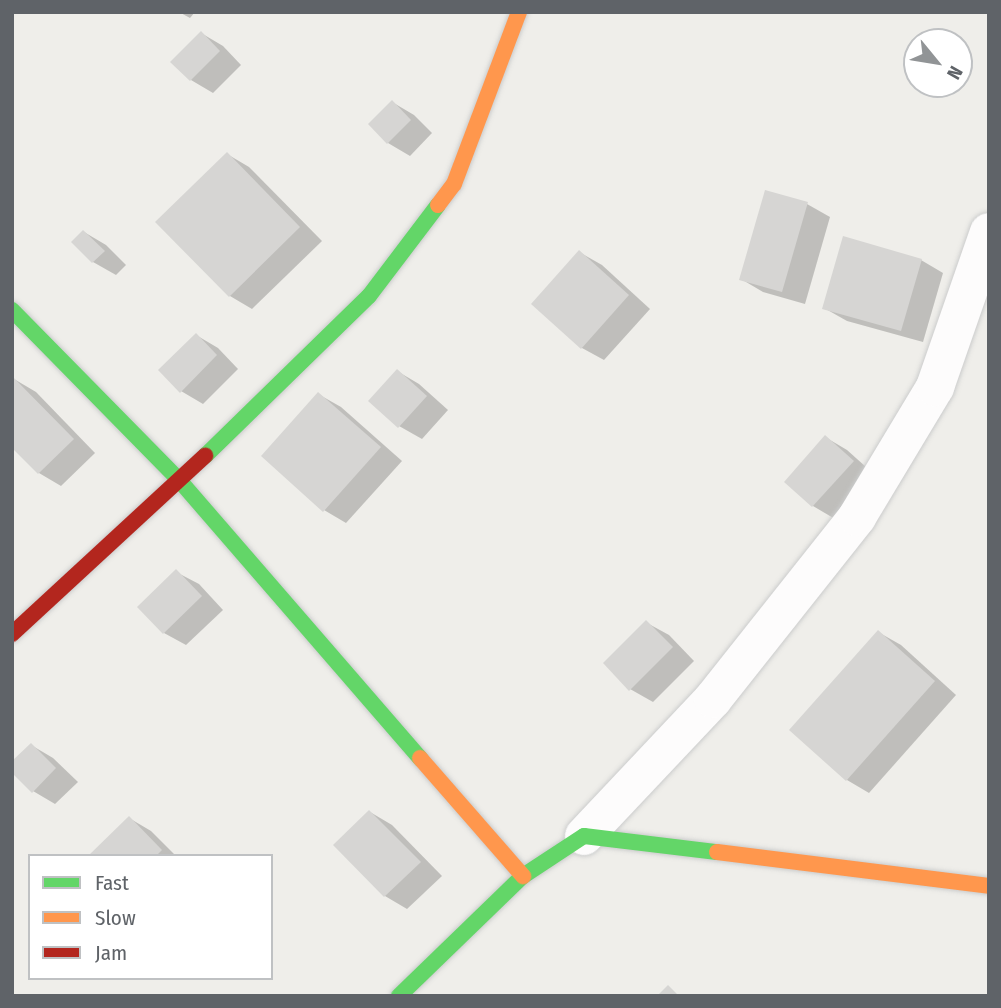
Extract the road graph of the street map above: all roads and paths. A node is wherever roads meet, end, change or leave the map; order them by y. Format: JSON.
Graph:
{"nodes":[{"id":1,"x":519,"y":12,"type":"edge"},
{"id":2,"x":989,"y":232,"type":"edge"},
{"id":3,"x":12,"y":310,"type":"edge"},
{"id":4,"x":180,"y":481,"type":"junction"},
{"id":5,"x":12,"y":634,"type":"edge"},
{"id":6,"x":584,"y":836,"type":"junction"},
{"id":7,"x":523,"y":876,"type":"junction"},
{"id":8,"x":989,"y":886,"type":"edge"},
{"id":9,"x":399,"y":996,"type":"edge"}],
"edges":[{"from":1,"to":4,"type":"street"},
{"from":2,"to":6,"type":"street"},
{"from":3,"to":4,"type":"street"},
{"from":4,"to":5,"type":"street"},
{"from":4,"to":7,"type":"street"},
{"from":6,"to":7,"type":"street"},
{"from":6,"to":8,"type":"street"},
{"from":7,"to":9,"type":"street"}]}
